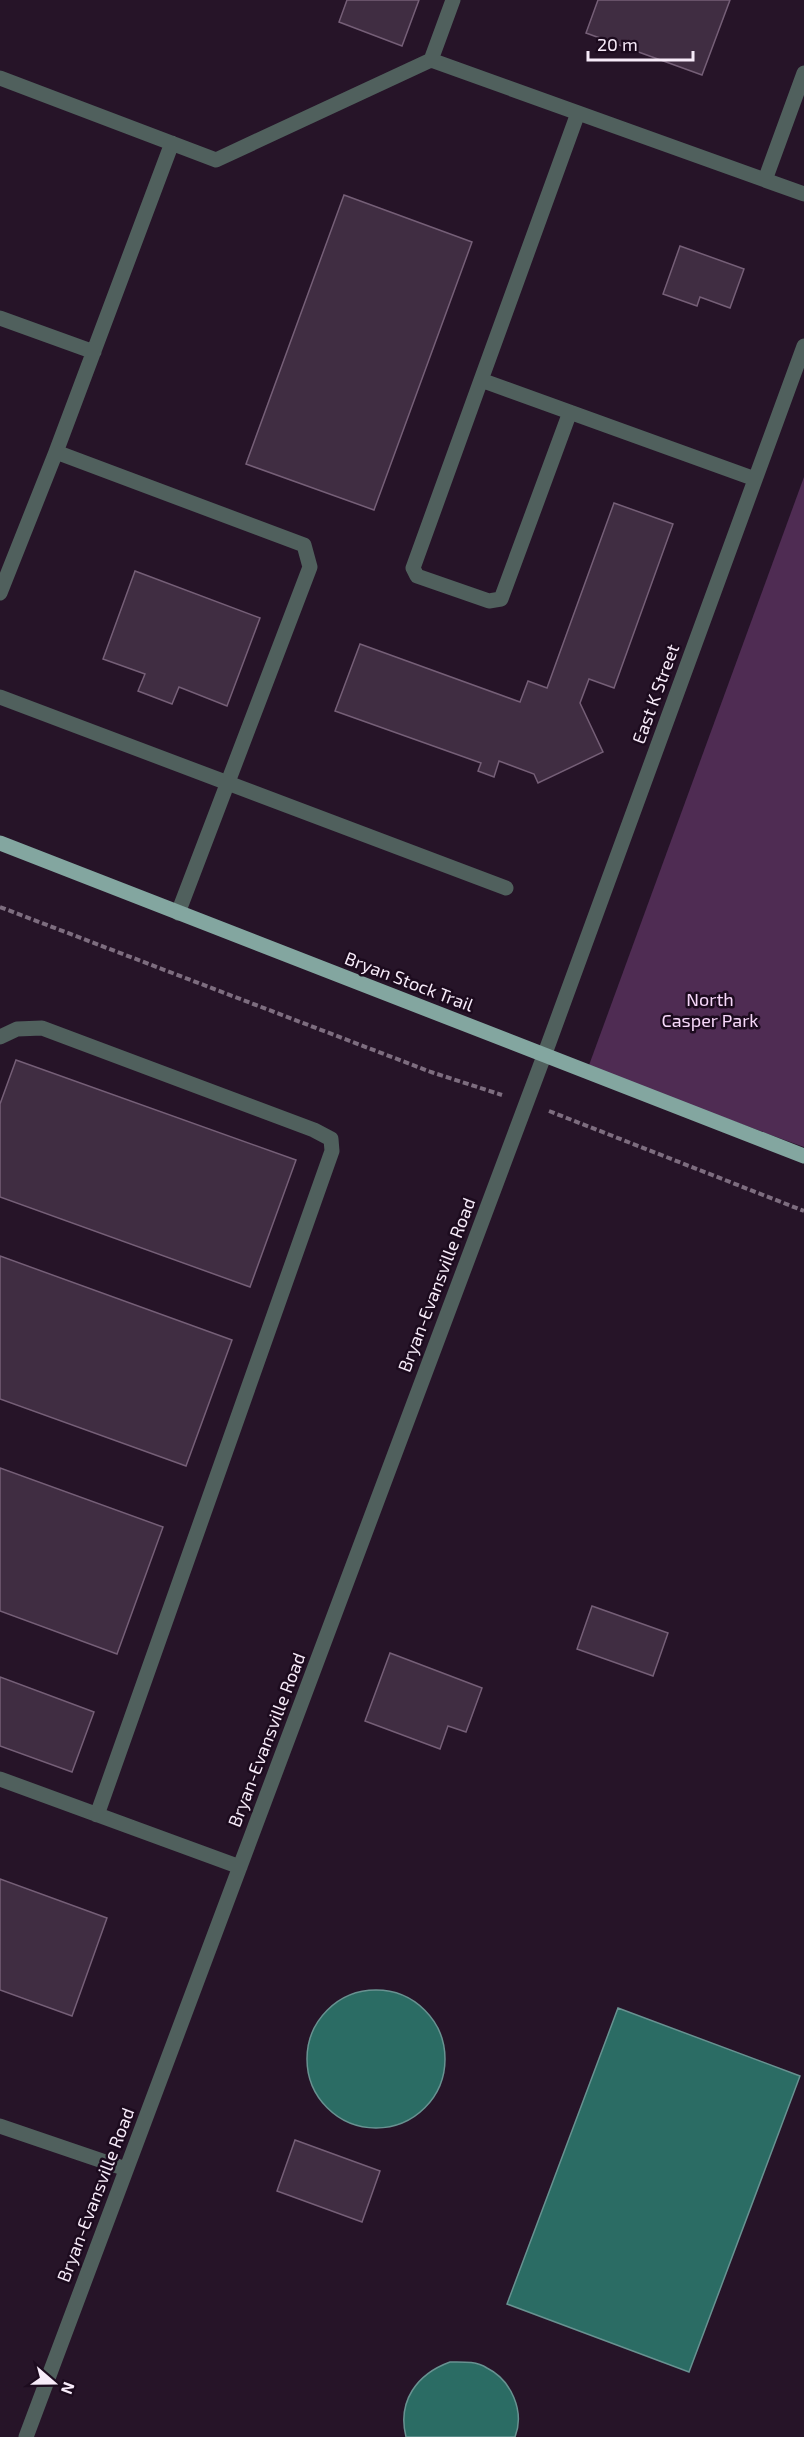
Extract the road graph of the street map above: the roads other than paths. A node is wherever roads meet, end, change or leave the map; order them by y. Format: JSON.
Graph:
{"nodes":[{"id":1,"x":453,"y":0,"type":"edge"},
{"id":2,"x":431,"y":60,"type":"junction"},
{"id":3,"x":804,"y":73,"type":"edge"},
{"id":4,"x":0,"y":78,"type":"edge"},
{"id":5,"x":578,"y":113,"type":"junction"},
{"id":6,"x":172,"y":143,"type":"junction"},
{"id":7,"x":765,"y":180,"type":"junction"},
{"id":8,"x":804,"y":195,"type":"edge"},
{"id":9,"x":0,"y":318,"type":"edge"},
{"id":10,"x":804,"y":346,"type":"edge"},
{"id":11,"x":94,"y":352,"type":"junction"},
{"id":12,"x":481,"y":380,"type":"junction"},
{"id":13,"x":570,"y":412,"type":"junction"},
{"id":14,"x":56,"y":452,"type":"junction"},
{"id":15,"x":755,"y":479,"type":"junction"},
{"id":16,"x":0,"y":593,"type":"edge"},
{"id":17,"x":0,"y":697,"type":"edge"},
{"id":18,"x":227,"y":783,"type":"junction"},
{"id":19,"x":0,"y":843,"type":"edge"},
{"id":20,"x":506,"y":888,"type":"dead end"},
{"id":21,"x":178,"y":913,"type":"junction"},
{"id":22,"x":0,"y":1036,"type":"edge"},
{"id":23,"x":544,"y":1056,"type":"junction"},
{"id":24,"x":804,"y":1156,"type":"edge"},
{"id":25,"x":0,"y":1779,"type":"edge"},
{"id":26,"x":97,"y":1815,"type":"junction"},
{"id":27,"x":240,"y":1867,"type":"junction"},
{"id":28,"x":0,"y":2126,"type":"edge"},
{"id":29,"x":126,"y":2169,"type":"junction"},
{"id":30,"x":26,"y":2437,"type":"edge"}],
"edges":[{"from":1,"to":2,"type":"street"},
{"from":2,"to":5,"type":"street"},
{"from":2,"to":6,"type":"street"},
{"from":3,"to":7,"type":"street"},
{"from":4,"to":6,"type":"street"},
{"from":5,"to":7,"type":"street"},
{"from":5,"to":12,"type":"street"},
{"from":6,"to":11,"type":"street"},
{"from":7,"to":8,"type":"street"},
{"from":9,"to":11,"type":"street"},
{"from":10,"to":15,"type":"street","name":"East K Street"},
{"from":11,"to":14,"type":"street"},
{"from":12,"to":13,"type":"street"},
{"from":12,"to":13,"type":"street"},
{"from":13,"to":15,"type":"street"},
{"from":14,"to":16,"type":"street"},
{"from":14,"to":18,"type":"street"},
{"from":15,"to":23,"type":"street","name":"East K Street"},
{"from":17,"to":18,"type":"street"},
{"from":18,"to":20,"type":"street"},
{"from":18,"to":21,"type":"street"},
{"from":19,"to":21,"type":"main road","name":"Bryan Stock Trail"},
{"from":21,"to":23,"type":"main road","name":"Bryan Stock Trail"},
{"from":22,"to":26,"type":"street"},
{"from":23,"to":24,"type":"main road","name":"Bryan Stock Trail"},
{"from":23,"to":27,"type":"street","name":"Bryan-Evansville Road"},
{"from":25,"to":26,"type":"street"},
{"from":26,"to":27,"type":"street"},
{"from":27,"to":29,"type":"street","name":"Bryan-Evansville Road"},
{"from":28,"to":29,"type":"street"},
{"from":29,"to":30,"type":"street","name":"Bryan-Evansville Road"}]}
